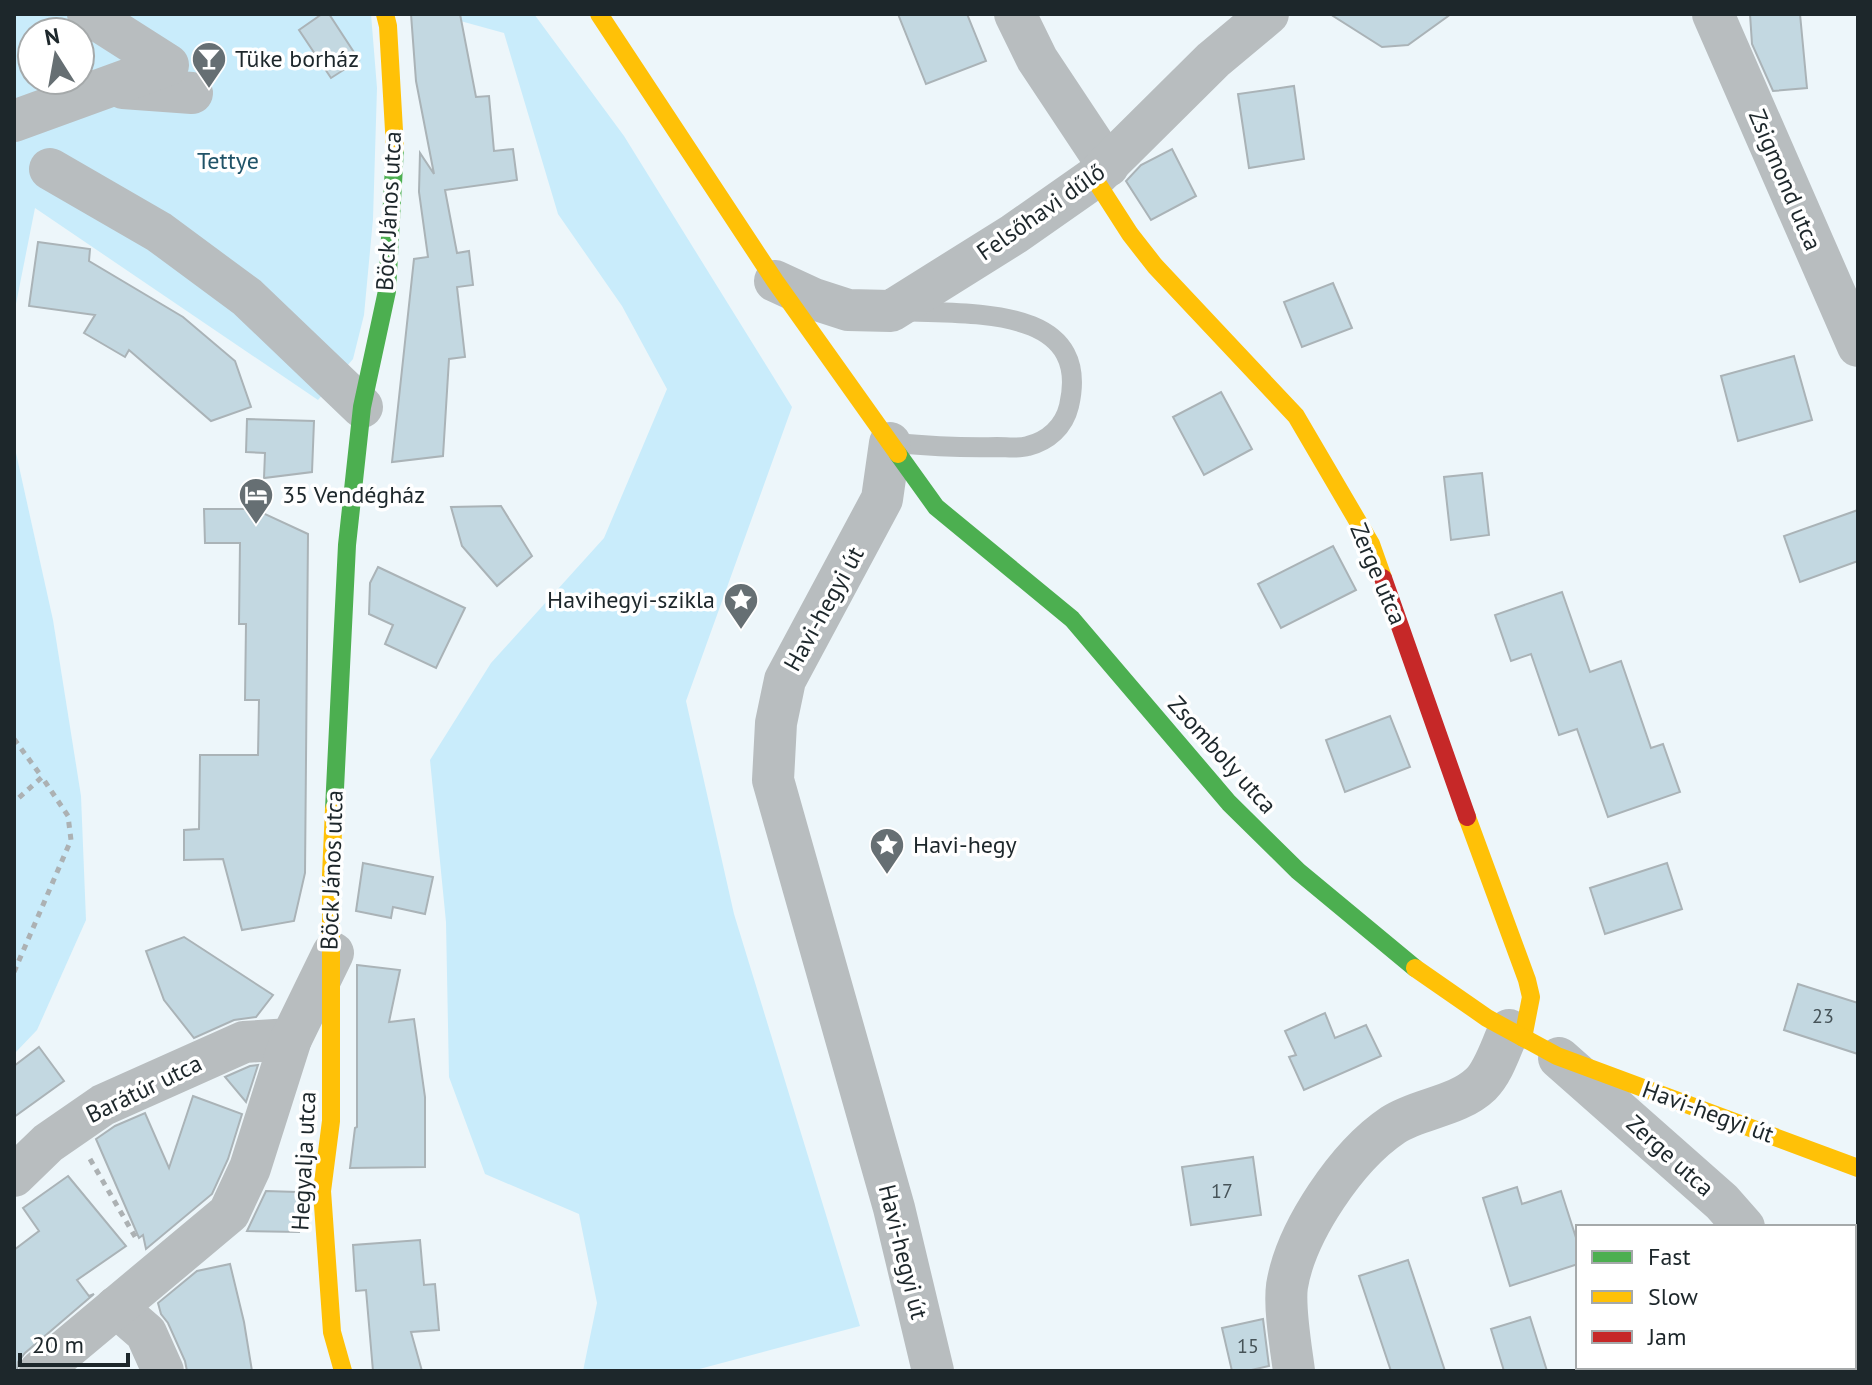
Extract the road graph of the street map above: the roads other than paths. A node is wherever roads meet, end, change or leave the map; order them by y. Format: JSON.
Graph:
{"nodes":[{"id":1,"x":88,"y":14,"type":"edge"},
{"id":2,"x":385,"y":14,"type":"edge"},
{"id":3,"x":599,"y":14,"type":"edge"},
{"id":4,"x":1015,"y":14,"type":"edge"},
{"id":5,"x":1268,"y":14,"type":"edge"},
{"id":6,"x":1713,"y":14,"type":"edge"},
{"id":7,"x":106,"y":87,"type":"junction"},
{"id":8,"x":192,"y":93,"type":"dead end"},
{"id":9,"x":14,"y":121,"type":"edge"},
{"id":10,"x":50,"y":169,"type":"dead end"},
{"id":11,"x":1101,"y":172,"type":"junction"},
{"id":12,"x":775,"y":281,"type":"junction"},
{"id":13,"x":891,"y":311,"type":"junction"},
{"id":14,"x":1858,"y":346,"type":"edge"},
{"id":15,"x":362,"y":407,"type":"junction"},
{"id":16,"x":890,"y":443,"type":"junction"},
{"id":17,"x":333,"y":952,"type":"junction"},
{"id":18,"x":291,"y":1039,"type":"junction"},
{"id":19,"x":1530,"y":1041,"type":"junction"},
{"id":20,"x":1858,"y":1168,"type":"edge"},
{"id":21,"x":14,"y":1176,"type":"edge"},
{"id":22,"x":1742,"y":1225,"type":"edge"},
{"id":23,"x":116,"y":1307,"type":"junction"},
{"id":24,"x":40,"y":1371,"type":"edge"},
{"id":25,"x":163,"y":1371,"type":"edge"},
{"id":26,"x":343,"y":1371,"type":"edge"},
{"id":27,"x":933,"y":1371,"type":"edge"},
{"id":28,"x":1294,"y":1371,"type":"edge"}],
"edges":[{"from":1,"to":7,"type":"street"},
{"from":2,"to":15,"type":"street","name":"Böck János utca"},
{"from":3,"to":12,"type":"street"},
{"from":4,"to":11,"type":"street"},
{"from":5,"to":11,"type":"street","name":"Felsőhavi dűlő"},
{"from":6,"to":14,"type":"street","name":"Zsigmond utca"},
{"from":7,"to":8,"type":"street"},
{"from":7,"to":9,"type":"street"},
{"from":10,"to":15,"type":"street"},
{"from":11,"to":13,"type":"street","name":"Felsőhavi dűlő"},
{"from":11,"to":19,"type":"street","name":"Zerge utca"},
{"from":12,"to":13,"type":"street"},
{"from":12,"to":16,"type":"street"},
{"from":13,"to":16,"type":"lane"},
{"from":15,"to":17,"type":"street","name":"Böck János utca"},
{"from":16,"to":19,"type":"street","name":"Zsomboly utca"},
{"from":16,"to":27,"type":"street","name":"Havi-hegyi út"},
{"from":17,"to":18,"type":"street","name":"Böck János utca"},
{"from":17,"to":26,"type":"street","name":"Hegyalja utca"},
{"from":18,"to":21,"type":"street","name":"Barátúr utca"},
{"from":18,"to":23,"type":"street","name":"Böck János utca"},
{"from":19,"to":20,"type":"street","name":"Havi-hegyi út"},
{"from":19,"to":22,"type":"street","name":"Zerge utca"},
{"from":19,"to":28,"type":"street"},
{"from":23,"to":24,"type":"street","name":"Böck János utca"},
{"from":23,"to":25,"type":"street"}]}
